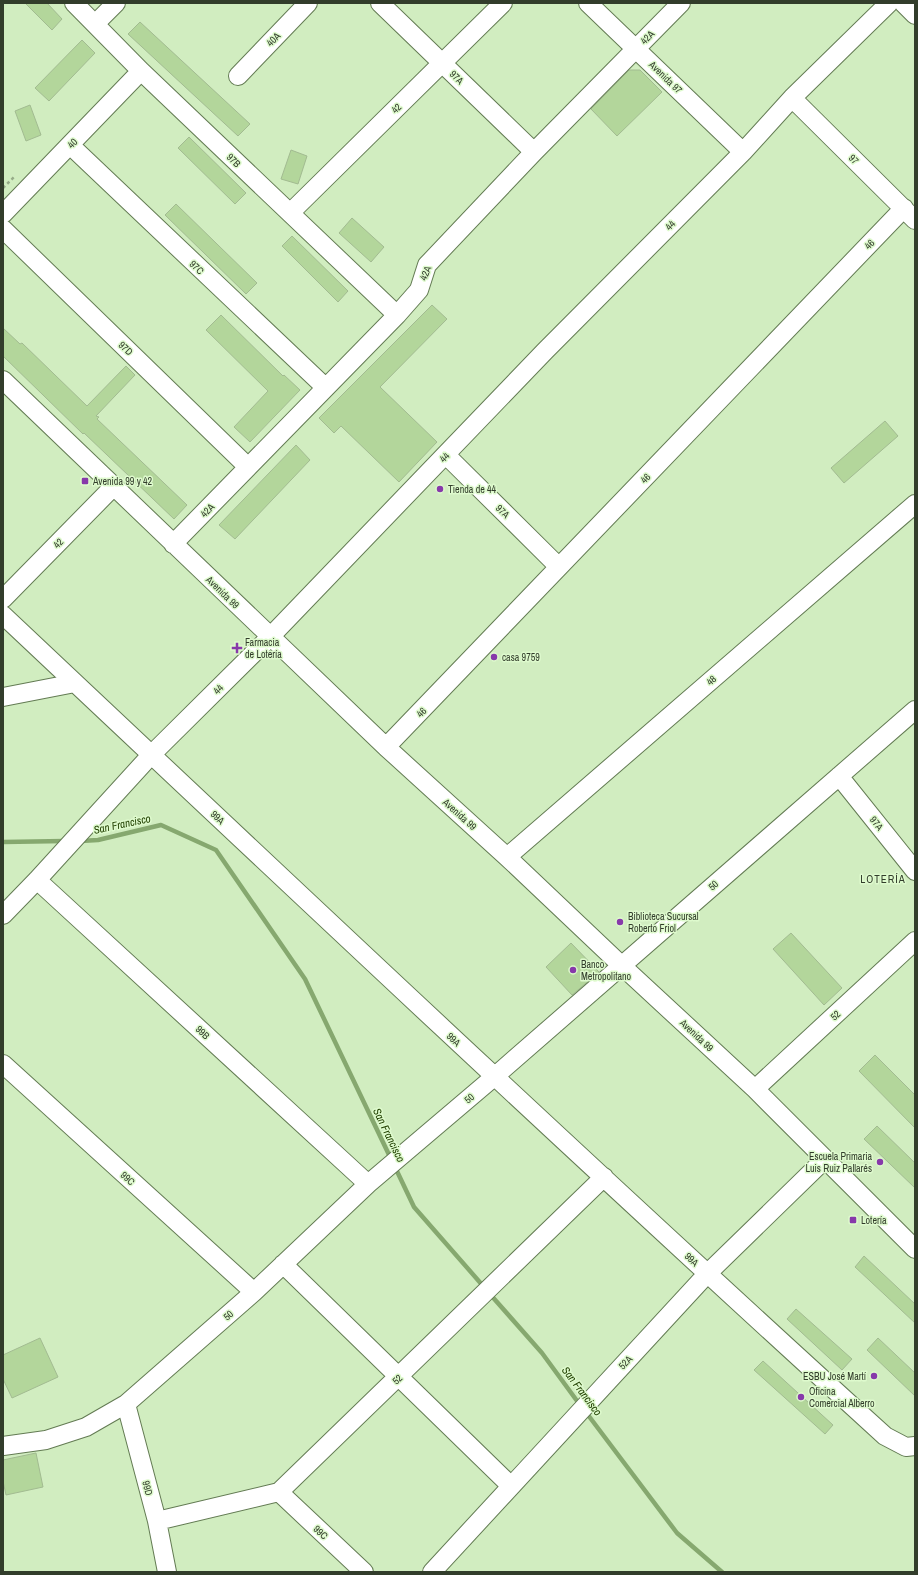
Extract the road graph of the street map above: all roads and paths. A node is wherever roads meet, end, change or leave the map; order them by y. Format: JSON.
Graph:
{"nodes":[{"id":1,"x":74,"y":3,"type":"edge"},
{"id":2,"x":116,"y":3,"type":"edge"},
{"id":3,"x":308,"y":3,"type":"edge"},
{"id":4,"x":380,"y":3,"type":"edge"},
{"id":5,"x":503,"y":3,"type":"edge"},
{"id":6,"x":588,"y":3,"type":"edge"},
{"id":7,"x":680,"y":3,"type":"edge"},
{"id":8,"x":889,"y":3,"type":"edge"},
{"id":9,"x":902,"y":3,"type":"edge"},
{"id":10,"x":915,"y":15,"type":"edge"},
{"id":11,"x":95,"y":24,"type":"junction"},
{"id":12,"x":636,"y":49,"type":"junction"},
{"id":13,"x":442,"y":63,"type":"junction"},
{"id":14,"x":141,"y":71,"type":"junction"},
{"id":15,"x":238,"y":76,"type":"dead end"},
{"id":16,"x":792,"y":98,"type":"junction"},
{"id":17,"x":70,"y":146,"type":"junction"},
{"id":18,"x":534,"y":152,"type":"junction"},
{"id":19,"x":743,"y":152,"type":"junction"},
{"id":20,"x":20,"y":172,"type":"dead end"},
{"id":21,"x":3,"y":188,"type":"edge"},
{"id":22,"x":290,"y":213,"type":"junction"},
{"id":23,"x":3,"y":214,"type":"edge"},
{"id":24,"x":909,"y":214,"type":"edge"},
{"id":25,"x":3,"y":229,"type":"edge"},
{"id":26,"x":397,"y":315,"type":"junction"},
{"id":27,"x":3,"y":380,"type":"edge"},
{"id":28,"x":325,"y":387,"type":"junction"},
{"id":29,"x":446,"y":455,"type":"junction"},
{"id":30,"x":248,"y":467,"type":"junction"},
{"id":31,"x":113,"y":487,"type":"junction"},
{"id":32,"x":915,"y":504,"type":"edge"},
{"id":33,"x":173,"y":544,"type":"junction"},
{"id":34,"x":559,"y":567,"type":"junction"},
{"id":35,"x":3,"y":599,"type":"edge"},
{"id":36,"x":3,"y":616,"type":"edge"},
{"id":37,"x":270,"y":637,"type":"junction"},
{"id":38,"x":75,"y":683,"type":"junction"},
{"id":39,"x":3,"y":697,"type":"edge"},
{"id":40,"x":915,"y":710,"type":"edge"},
{"id":41,"x":386,"y":747,"type":"junction"},
{"id":42,"x":151,"y":755,"type":"junction"},
{"id":43,"x":839,"y":776,"type":"junction"},
{"id":44,"x":507,"y":857,"type":"junction"},
{"id":45,"x":915,"y":871,"type":"edge"},
{"id":46,"x":37,"y":880,"type":"junction"},
{"id":47,"x":3,"y":915,"type":"edge"},
{"id":48,"x":915,"y":941,"type":"edge"},
{"id":49,"x":621,"y":965,"type":"junction"},
{"id":50,"x":3,"y":1064,"type":"edge"},
{"id":51,"x":494,"y":1077,"type":"junction"},
{"id":52,"x":755,"y":1089,"type":"junction"},
{"id":53,"x":825,"y":1159,"type":"junction"},
{"id":54,"x":604,"y":1177,"type":"junction"},
{"id":55,"x":368,"y":1184,"type":"junction"},
{"id":56,"x":915,"y":1249,"type":"edge"},
{"id":57,"x":283,"y":1264,"type":"junction"},
{"id":58,"x":707,"y":1274,"type":"junction"},
{"id":59,"x":254,"y":1292,"type":"junction"},
{"id":60,"x":398,"y":1378,"type":"junction"},
{"id":61,"x":126,"y":1404,"type":"junction"},
{"id":62,"x":3,"y":1446,"type":"edge"},
{"id":63,"x":915,"y":1446,"type":"edge"},
{"id":64,"x":511,"y":1486,"type":"junction"},
{"id":65,"x":279,"y":1492,"type":"junction"},
{"id":66,"x":157,"y":1521,"type":"junction"},
{"id":67,"x":167,"y":1572,"type":"edge"},
{"id":68,"x":364,"y":1572,"type":"edge"},
{"id":69,"x":432,"y":1572,"type":"edge"}],
"edges":[{"from":1,"to":11,"type":"street","name":"97B"},
{"from":2,"to":11,"type":"street"},
{"from":3,"to":15,"type":"street","name":"40A"},
{"from":4,"to":13,"type":"street","name":"97A"},
{"from":5,"to":13,"type":"street","name":"42"},
{"from":6,"to":12,"type":"street","name":"Avenida 97"},
{"from":7,"to":12,"type":"street","name":"42A"},
{"from":8,"to":16,"type":"street","name":"44"},
{"from":9,"to":10,"type":"street"},
{"from":11,"to":14,"type":"street","name":"97B"},
{"from":12,"to":18,"type":"street","name":"42A"},
{"from":12,"to":19,"type":"street","name":"Avenida 97"},
{"from":13,"to":18,"type":"street","name":"97A"},
{"from":13,"to":22,"type":"street","name":"42"},
{"from":14,"to":17,"type":"street","name":"40"},
{"from":14,"to":22,"type":"street","name":"97B"},
{"from":16,"to":19,"type":"street","name":"44"},
{"from":16,"to":24,"type":"street","name":"97"},
{"from":17,"to":23,"type":"street","name":"40"},
{"from":17,"to":28,"type":"street","name":"97C"},
{"from":18,"to":26,"type":"street","name":"42A"},
{"from":19,"to":29,"type":"street","name":"44"},
{"from":20,"to":21,"type":"path"},
{"from":22,"to":26,"type":"street","name":"97B"},
{"from":24,"to":34,"type":"street","name":"46"},
{"from":25,"to":30,"type":"street","name":"97D"},
{"from":26,"to":28,"type":"street","name":"42A"},
{"from":27,"to":31,"type":"street","name":"Avenida 99"},
{"from":28,"to":30,"type":"street","name":"42A"},
{"from":29,"to":34,"type":"street","name":"97A"},
{"from":29,"to":37,"type":"street","name":"44"},
{"from":30,"to":33,"type":"street","name":"42A"},
{"from":31,"to":33,"type":"street","name":"Avenida 99"},
{"from":31,"to":35,"type":"street","name":"42"},
{"from":32,"to":44,"type":"street","name":"48"},
{"from":33,"to":37,"type":"street","name":"Avenida 99"},
{"from":34,"to":41,"type":"street","name":"46"},
{"from":36,"to":38,"type":"street","name":"99A"},
{"from":37,"to":41,"type":"street","name":"Avenida 99"},
{"from":37,"to":42,"type":"street","name":"44"},
{"from":38,"to":39,"type":"street"},
{"from":38,"to":42,"type":"street","name":"99A"},
{"from":40,"to":43,"type":"street","name":"50"},
{"from":41,"to":44,"type":"street","name":"Avenida 99"},
{"from":42,"to":46,"type":"street","name":"44"},
{"from":42,"to":51,"type":"street","name":"99A"},
{"from":43,"to":45,"type":"street","name":"97A"},
{"from":43,"to":49,"type":"street","name":"50"},
{"from":44,"to":49,"type":"street","name":"Avenida 99"},
{"from":46,"to":47,"type":"street","name":"44"},
{"from":46,"to":55,"type":"street","name":"99B"},
{"from":48,"to":52,"type":"street","name":"52"},
{"from":49,"to":51,"type":"street","name":"50"},
{"from":49,"to":52,"type":"street","name":"Avenida 99"},
{"from":50,"to":59,"type":"street","name":"99C"},
{"from":51,"to":54,"type":"street","name":"99A"},
{"from":51,"to":55,"type":"street","name":"50"},
{"from":52,"to":53,"type":"street","name":"Avenida 99"},
{"from":53,"to":56,"type":"street","name":"Avenida 99"},
{"from":53,"to":58,"type":"street","name":"52A"},
{"from":54,"to":58,"type":"street","name":"99A"},
{"from":54,"to":60,"type":"street","name":"52"},
{"from":55,"to":57,"type":"street","name":"50"},
{"from":57,"to":59,"type":"street","name":"50"},
{"from":57,"to":60,"type":"street"},
{"from":58,"to":63,"type":"street","name":"99A"},
{"from":58,"to":64,"type":"street","name":"52A"},
{"from":59,"to":61,"type":"street","name":"50"},
{"from":60,"to":64,"type":"street"},
{"from":60,"to":65,"type":"street","name":"52"},
{"from":61,"to":62,"type":"street","name":"50"},
{"from":61,"to":66,"type":"street","name":"99D"},
{"from":64,"to":69,"type":"street","name":"52A"},
{"from":65,"to":66,"type":"street"},
{"from":65,"to":68,"type":"street","name":"99C"},
{"from":66,"to":67,"type":"street","name":"99D"}]}
